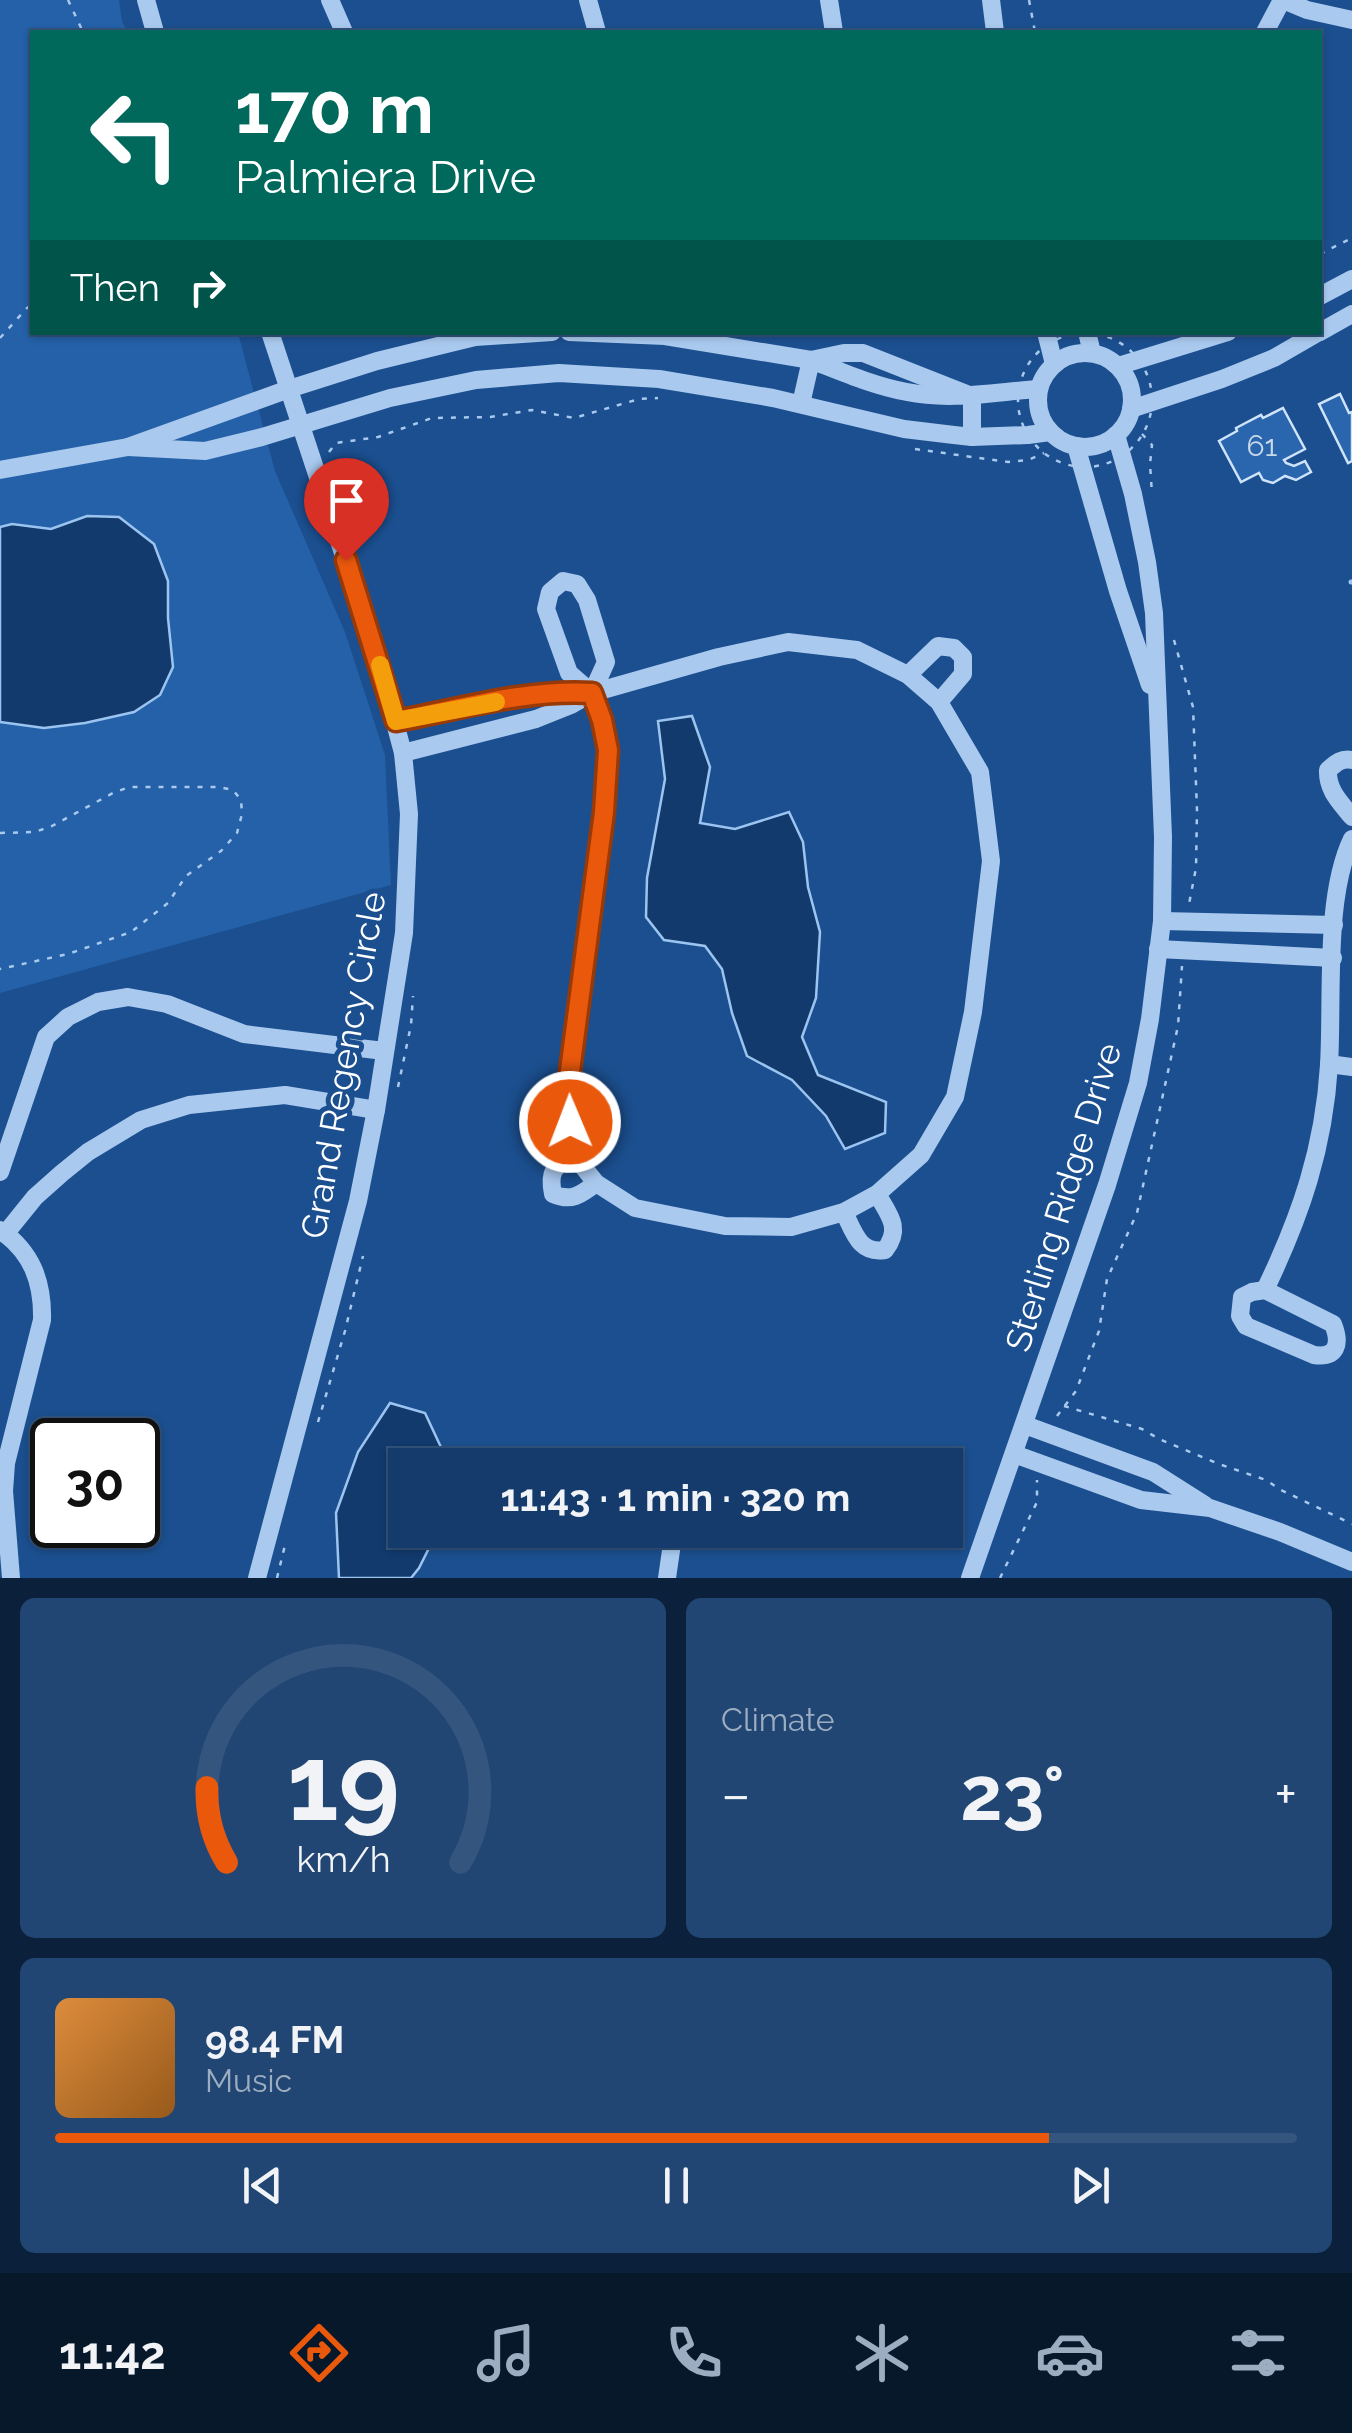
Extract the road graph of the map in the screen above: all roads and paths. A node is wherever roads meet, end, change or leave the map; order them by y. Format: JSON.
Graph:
{"nodes":[{"id":1,"x":68,"y":0,"type":"edge"},
{"id":2,"x":146,"y":0,"type":"edge"},
{"id":3,"x":330,"y":0,"type":"edge"},
{"id":4,"x":588,"y":0,"type":"edge"},
{"id":5,"x":829,"y":0,"type":"edge"},
{"id":6,"x":991,"y":0,"type":"edge"},
{"id":7,"x":1029,"y":0,"type":"edge"},
{"id":8,"x":1283,"y":0,"type":"edge"},
{"id":9,"x":1352,"y":20,"type":"edge"},
{"id":10,"x":82,"y":30,"type":"edge"},
{"id":11,"x":154,"y":30,"type":"edge"},
{"id":12,"x":343,"y":30,"type":"edge"},
{"id":13,"x":596,"y":30,"type":"edge"},
{"id":14,"x":834,"y":30,"type":"edge"},
{"id":15,"x":995,"y":30,"type":"edge"},
{"id":16,"x":1036,"y":30,"type":"edge"},
{"id":17,"x":1266,"y":30,"type":"edge"},
{"id":18,"x":1352,"y":238,"type":"edge"},
{"id":19,"x":1322,"y":253,"type":"edge"},
{"id":20,"x":1352,"y":279,"type":"edge"},
{"id":21,"x":1322,"y":295,"type":"edge"},
{"id":22,"x":30,"y":306,"type":"edge"},
{"id":23,"x":1352,"y":314,"type":"edge"},
{"id":24,"x":1322,"y":331,"type":"edge"},
{"id":25,"x":271,"y":335,"type":"edge"},
{"id":26,"x":513,"y":335,"type":"edge"},
{"id":27,"x":640,"y":335,"type":"edge"},
{"id":28,"x":1088,"y":335,"type":"edge"},
{"id":29,"x":1095,"y":335,"type":"edge"},
{"id":30,"x":1116,"y":335,"type":"edge"},
{"id":31,"x":1218,"y":335,"type":"edge"},
{"id":32,"x":1315,"y":335,"type":"edge"},
{"id":33,"x":0,"y":338,"type":"edge"},
{"id":34,"x":1047,"y":338,"type":"edge"},
{"id":35,"x":1114,"y":340,"type":"junction"},
{"id":36,"x":1092,"y":353,"type":"junction"},
{"id":37,"x":1138,"y":359,"type":"junction"},
{"id":38,"x":811,"y":360,"type":"junction"},
{"id":39,"x":1054,"y":364,"type":"junction"},
{"id":40,"x":1118,"y":366,"type":"junction"},
{"id":41,"x":289,"y":389,"type":"junction"},
{"id":42,"x":1039,"y":389,"type":"junction"},
{"id":43,"x":1019,"y":391,"type":"junction"},
{"id":44,"x":972,"y":396,"type":"junction"},
{"id":45,"x":670,"y":397,"type":"dead end"},
{"id":46,"x":1152,"y":402,"type":"junction"},
{"id":47,"x":802,"y":404,"type":"junction"},
{"id":48,"x":1131,"y":409,"type":"junction"},
{"id":49,"x":302,"y":426,"type":"junction"},
{"id":50,"x":1050,"y":432,"type":"junction"},
{"id":51,"x":1028,"y":435,"type":"junction"},
{"id":52,"x":1116,"y":435,"type":"junction"},
{"id":53,"x":972,"y":437,"type":"junction"},
{"id":54,"x":1076,"y":446,"type":"junction"},
{"id":55,"x":128,"y":448,"type":"junction"},
{"id":56,"x":328,"y":450,"type":"dead end"},
{"id":57,"x":1122,"y":456,"type":"junction"},
{"id":58,"x":1082,"y":467,"type":"junction"},
{"id":59,"x":0,"y":470,"type":"edge"},
{"id":60,"x":908,"y":675,"type":"junction"},
{"id":61,"x":592,"y":693,"type":"junction"},
{"id":62,"x":939,"y":702,"type":"junction"},
{"id":63,"x":1156,"y":705,"type":"junction"},
{"id":64,"x":396,"y":721,"type":"junction"},
{"id":65,"x":403,"y":753,"type":"junction"},
{"id":66,"x":1352,"y":760,"type":"edge"},
{"id":67,"x":1352,"y":818,"type":"edge"},
{"id":68,"x":0,"y":833,"type":"edge"},
{"id":69,"x":1352,"y":839,"type":"edge"},
{"id":70,"x":1162,"y":921,"type":"junction"},
{"id":71,"x":1334,"y":925,"type":"junction"},
{"id":72,"x":1158,"y":949,"type":"junction"},
{"id":73,"x":1333,"y":958,"type":"junction"},
{"id":74,"x":0,"y":969,"type":"edge"},
{"id":75,"x":413,"y":991,"type":"dead end"},
{"id":76,"x":384,"y":1051,"type":"junction"},
{"id":77,"x":1329,"y":1064,"type":"junction"},
{"id":78,"x":1352,"y":1066,"type":"edge"},
{"id":79,"x":397,"y":1094,"type":"dead end"},
{"id":80,"x":376,"y":1110,"type":"junction"},
{"id":81,"x":573,"y":1154,"type":"junction"},
{"id":82,"x":0,"y":1172,"type":"edge"},
{"id":83,"x":596,"y":1183,"type":"junction"},
{"id":84,"x":876,"y":1194,"type":"junction"},
{"id":85,"x":844,"y":1212,"type":"junction"},
{"id":86,"x":3,"y":1232,"type":"edge"},
{"id":87,"x":365,"y":1245,"type":"dead end"},
{"id":88,"x":1265,"y":1290,"type":"junction"},
{"id":89,"x":1064,"y":1406,"type":"dead end"},
{"id":90,"x":319,"y":1419,"type":"dead end"},
{"id":91,"x":1024,"y":1425,"type":"junction"},
{"id":92,"x":1014,"y":1454,"type":"junction"},
{"id":93,"x":1210,"y":1508,"type":"junction"},
{"id":94,"x":1352,"y":1524,"type":"edge"},
{"id":95,"x":286,"y":1543,"type":"dead end"},
{"id":96,"x":671,"y":1548,"type":"edge"},
{"id":97,"x":1352,"y":1562,"type":"edge"},
{"id":98,"x":11,"y":1578,"type":"edge"},
{"id":99,"x":257,"y":1578,"type":"edge"},
{"id":100,"x":277,"y":1578,"type":"edge"},
{"id":101,"x":667,"y":1578,"type":"edge"},
{"id":102,"x":970,"y":1578,"type":"edge"}],
"edges":[{"from":1,"to":10,"type":"path"},
{"from":2,"to":11,"type":"street"},
{"from":3,"to":12,"type":"street"},
{"from":4,"to":13,"type":"street"},
{"from":5,"to":14,"type":"street"},
{"from":6,"to":15,"type":"street"},
{"from":7,"to":16,"type":"path"},
{"from":8,"to":9,"type":"street"},
{"from":8,"to":17,"type":"street"},
{"from":18,"to":19,"type":"path"},
{"from":20,"to":21,"type":"street"},
{"from":22,"to":33,"type":"path"},
{"from":23,"to":24,"type":"street"},
{"from":25,"to":41,"type":"street","name":"Grand Regency Circle"},
{"from":26,"to":41,"type":"street"},
{"from":27,"to":38,"type":"street"},
{"from":28,"to":36,"type":"street"},
{"from":29,"to":35,"type":"path"},
{"from":30,"to":35,"type":"path"},
{"from":31,"to":37,"type":"street"},
{"from":32,"to":46,"type":"street"},
{"from":34,"to":39,"type":"street"},
{"from":34,"to":43,"type":"path"},
{"from":35,"to":37,"type":"path"},
{"from":36,"to":39,"type":"street"},
{"from":36,"to":40,"type":"street"},
{"from":37,"to":40,"type":"street"},
{"from":37,"to":46,"type":"path"},
{"from":38,"to":44,"type":"street"},
{"from":38,"to":47,"type":"street"},
{"from":39,"to":42,"type":"street"},
{"from":40,"to":48,"type":"street"},
{"from":41,"to":49,"type":"street","name":"Grand Regency Circle"},
{"from":41,"to":55,"type":"street"},
{"from":42,"to":43,"type":"street"},
{"from":42,"to":50,"type":"street"},
{"from":43,"to":44,"type":"street"},
{"from":43,"to":51,"type":"path"},
{"from":44,"to":53,"type":"street"},
{"from":45,"to":56,"type":"path"},
{"from":46,"to":48,"type":"street"},
{"from":46,"to":57,"type":"path"},
{"from":47,"to":49,"type":"street"},
{"from":47,"to":53,"type":"street"},
{"from":48,"to":52,"type":"street"},
{"from":49,"to":55,"type":"street"},
{"from":49,"to":64,"type":"street","name":"Grand Regency Circle"},
{"from":50,"to":51,"type":"street"},
{"from":50,"to":54,"type":"street"},
{"from":51,"to":53,"type":"street"},
{"from":51,"to":58,"type":"path"},
{"from":52,"to":54,"type":"street"},
{"from":52,"to":57,"type":"street","name":"Sterling Ridge Drive"},
{"from":54,"to":58,"type":"street","name":"Sterling Ridge Drive"},
{"from":55,"to":59,"type":"street"},
{"from":57,"to":58,"type":"path"},
{"from":57,"to":63,"type":"street","name":"Sterling Ridge Drive"},
{"from":58,"to":63,"type":"street","name":"Sterling Ridge Drive"},
{"from":60,"to":61,"type":"street"},
{"from":60,"to":62,"type":"street"},
{"from":60,"to":62,"type":"street"},
{"from":61,"to":61,"type":"street"},
{"from":61,"to":64,"type":"street"},
{"from":61,"to":65,"type":"street"},
{"from":61,"to":81,"type":"street"},
{"from":62,"to":84,"type":"street"},
{"from":63,"to":70,"type":"street","name":"Sterling Ridge Drive"},
{"from":64,"to":65,"type":"street","name":"Grand Regency Circle"},
{"from":65,"to":76,"type":"street","name":"Grand Regency Circle"},
{"from":66,"to":67,"type":"street"},
{"from":68,"to":74,"type":"path"},
{"from":69,"to":71,"type":"street"},
{"from":70,"to":71,"type":"street"},
{"from":70,"to":72,"type":"street","name":"Sterling Ridge Drive"},
{"from":71,"to":73,"type":"street"},
{"from":72,"to":73,"type":"street"},
{"from":72,"to":91,"type":"street","name":"Sterling Ridge Drive"},
{"from":73,"to":77,"type":"street"},
{"from":75,"to":79,"type":"path"},
{"from":76,"to":80,"type":"street","name":"Grand Regency Circle"},
{"from":76,"to":82,"type":"street"},
{"from":77,"to":78,"type":"street"},
{"from":77,"to":88,"type":"street"},
{"from":80,"to":86,"type":"street"},
{"from":80,"to":99,"type":"street","name":"Grand Regency Circle"},
{"from":81,"to":83,"type":"street"},
{"from":81,"to":83,"type":"street"},
{"from":83,"to":85,"type":"street"},
{"from":84,"to":85,"type":"street"},
{"from":84,"to":85,"type":"street"},
{"from":86,"to":98,"type":"street"},
{"from":87,"to":90,"type":"path"},
{"from":88,"to":88,"type":"street"},
{"from":89,"to":94,"type":"path"},
{"from":91,"to":92,"type":"street","name":"Sterling Ridge Drive"},
{"from":91,"to":93,"type":"street"},
{"from":92,"to":93,"type":"street"},
{"from":92,"to":102,"type":"street","name":"Sterling Ridge Drive"},
{"from":93,"to":97,"type":"street"},
{"from":95,"to":100,"type":"path"},
{"from":96,"to":101,"type":"street"}]}
